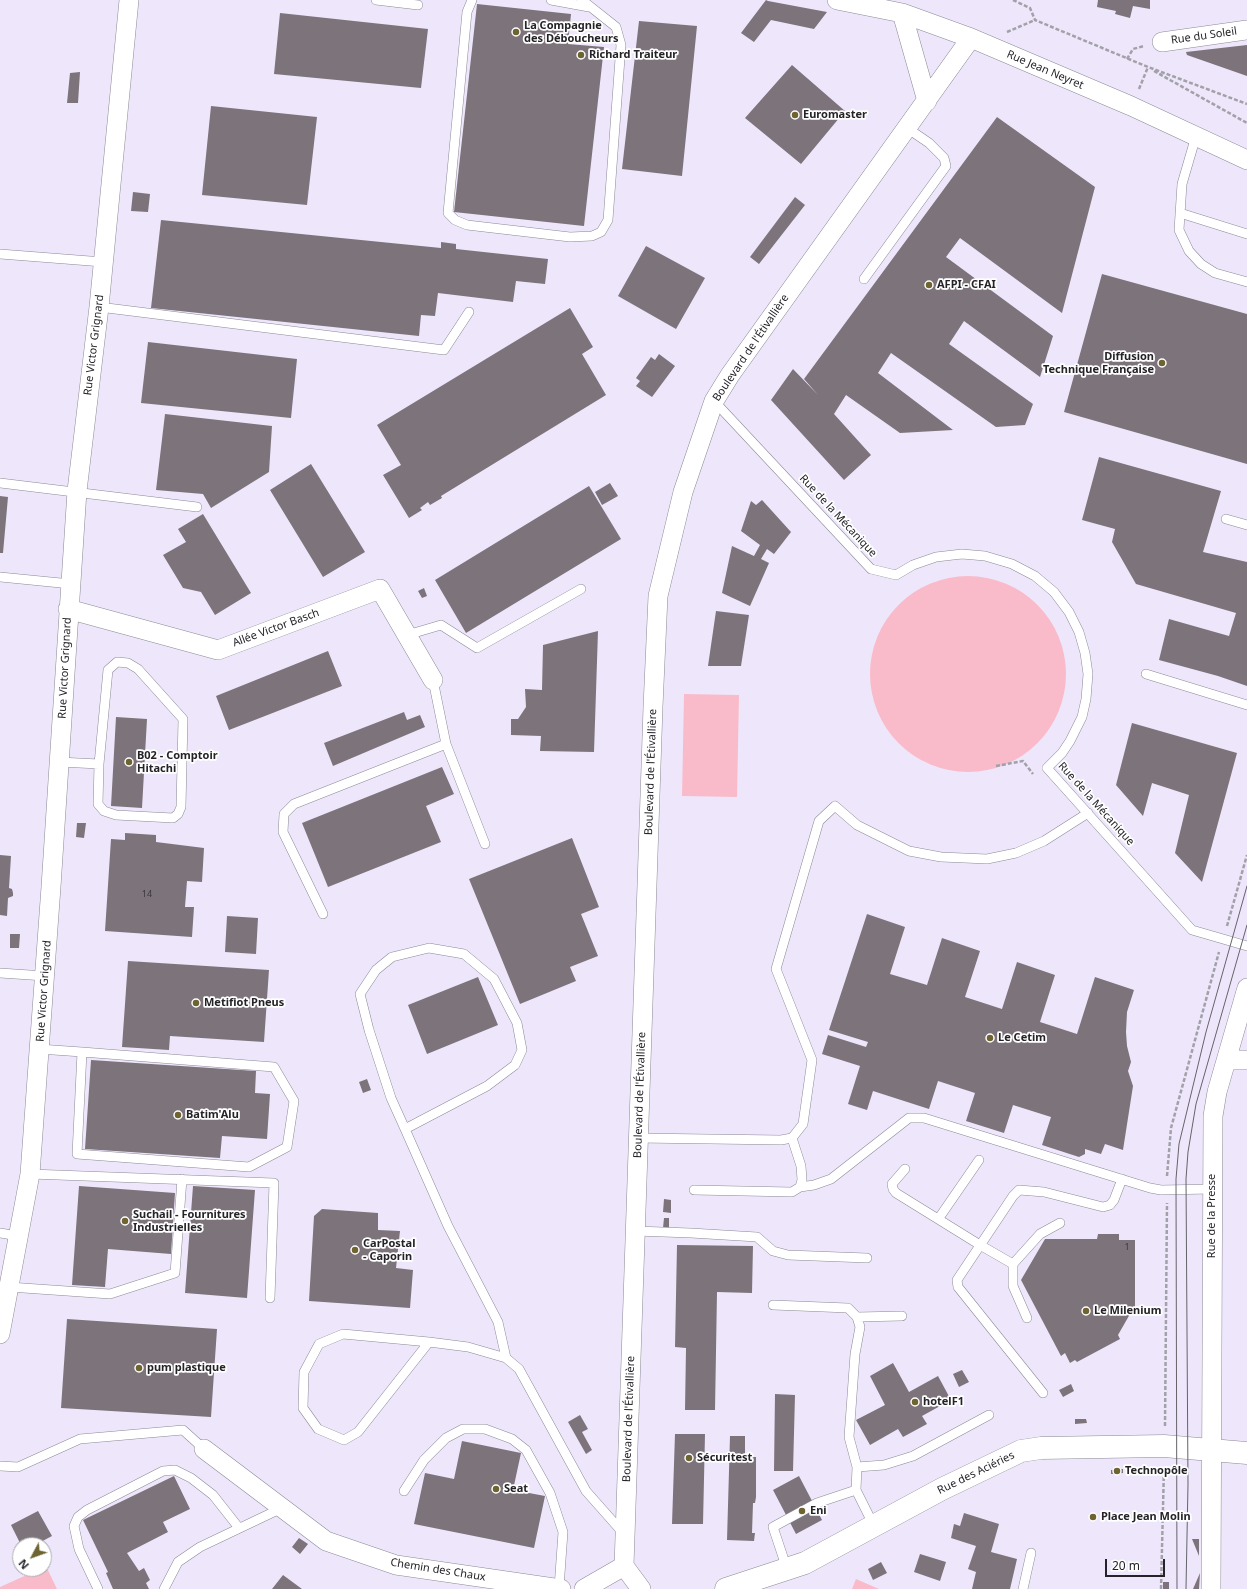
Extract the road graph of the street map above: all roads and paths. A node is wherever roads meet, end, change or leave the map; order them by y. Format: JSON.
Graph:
{"nodes":[{"id":1,"x":130,"y":0,"type":"edge"},
{"id":2,"x":376,"y":0,"type":"edge"},
{"id":3,"x":472,"y":0,"type":"edge"},
{"id":4,"x":551,"y":0,"type":"edge"},
{"id":5,"x":582,"y":0,"type":"edge"},
{"id":6,"x":837,"y":0,"type":"edge"},
{"id":7,"x":1014,"y":0,"type":"edge"},
{"id":8,"x":418,"y":5,"type":"dead end"},
{"id":9,"x":592,"y":7,"type":"junction"},
{"id":10,"x":902,"y":13,"type":"junction"},
{"id":11,"x":1035,"y":20,"type":"junction"},
{"id":12,"x":1247,"y":30,"type":"edge"},
{"id":13,"x":971,"y":38,"type":"junction"},
{"id":14,"x":1162,"y":42,"type":"dead end"},
{"id":15,"x":996,"y":49,"type":"junction"},
{"id":16,"x":1148,"y":68,"type":"junction"},
{"id":17,"x":926,"y":101,"type":"junction"},
{"id":18,"x":1247,"y":104,"type":"edge"},
{"id":19,"x":1247,"y":123,"type":"edge"},
{"id":20,"x":907,"y":128,"type":"junction"},
{"id":21,"x":1196,"y":136,"type":"junction"},
{"id":22,"x":1247,"y":160,"type":"edge"},
{"id":23,"x":1180,"y":213,"type":"junction"},
{"id":24,"x":1247,"y":234,"type":"edge"},
{"id":25,"x":0,"y":254,"type":"edge"},
{"id":26,"x":103,"y":262,"type":"junction"},
{"id":27,"x":864,"y":279,"type":"dead end"},
{"id":28,"x":1247,"y":282,"type":"edge"},
{"id":29,"x":99,"y":307,"type":"junction"},
{"id":30,"x":469,"y":312,"type":"dead end"},
{"id":31,"x":714,"y":400,"type":"junction"},
{"id":32,"x":0,"y":483,"type":"edge"},
{"id":33,"x":77,"y":491,"type":"junction"},
{"id":34,"x":197,"y":507,"type":"dead end"},
{"id":35,"x":1226,"y":519,"type":"dead end"},
{"id":36,"x":1247,"y":525,"type":"edge"},
{"id":37,"x":0,"y":577,"type":"edge"},
{"id":38,"x":71,"y":584,"type":"junction"},
{"id":39,"x":580,"y":589,"type":"dead end"},
{"id":40,"x":68,"y":609,"type":"junction"},
{"id":41,"x":407,"y":635,"type":"junction"},
{"id":42,"x":1146,"y":674,"type":"dead end"},
{"id":43,"x":433,"y":680,"type":"joint"},
{"id":44,"x":1247,"y":705,"type":"edge"},
{"id":45,"x":446,"y":744,"type":"junction"},
{"id":46,"x":59,"y":762,"type":"junction"},
{"id":47,"x":99,"y":764,"type":"junction"},
{"id":48,"x":996,"y":766,"type":"dead end"},
{"id":49,"x":1033,"y":774,"type":"dead end"},
{"id":50,"x":1088,"y":814,"type":"junction"},
{"id":51,"x":485,"y":844,"type":"dead end"},
{"id":52,"x":1247,"y":855,"type":"edge"},
{"id":53,"x":324,"y":914,"type":"dead end"},
{"id":54,"x":1223,"y":940,"type":"junction"},
{"id":55,"x":1247,"y":946,"type":"edge"},
{"id":56,"x":0,"y":973,"type":"edge"},
{"id":57,"x":45,"y":976,"type":"junction"},
{"id":58,"x":1247,"y":988,"type":"edge"},
{"id":59,"x":39,"y":1049,"type":"junction"},
{"id":60,"x":82,"y":1052,"type":"junction"},
{"id":61,"x":1227,"y":1060,"type":"junction"},
{"id":62,"x":1247,"y":1060,"type":"edge"},
{"id":63,"x":405,"y":1129,"type":"junction"},
{"id":64,"x":638,"y":1138,"type":"junction"},
{"id":65,"x":792,"y":1138,"type":"junction"},
{"id":66,"x":979,"y":1160,"type":"dead end"},
{"id":67,"x":905,"y":1169,"type":"dead end"},
{"id":68,"x":30,"y":1174,"type":"junction"},
{"id":69,"x":182,"y":1179,"type":"junction"},
{"id":70,"x":1122,"y":1179,"type":"junction"},
{"id":71,"x":800,"y":1187,"type":"junction"},
{"id":72,"x":1212,"y":1189,"type":"junction"},
{"id":73,"x":694,"y":1190,"type":"dead end"},
{"id":74,"x":1167,"y":1190,"type":"junction"},
{"id":75,"x":939,"y":1218,"type":"junction"},
{"id":76,"x":1060,"y":1223,"type":"dead end"},
{"id":77,"x":635,"y":1231,"type":"junction"},
{"id":78,"x":9,"y":1235,"type":"edge"},
{"id":79,"x":980,"y":1245,"type":"junction"},
{"id":80,"x":867,"y":1258,"type":"dead end"},
{"id":81,"x":1013,"y":1264,"type":"junction"},
{"id":82,"x":9,"y":1287,"type":"junction"},
{"id":83,"x":270,"y":1298,"type":"dead end"},
{"id":84,"x":773,"y":1305,"type":"dead end"},
{"id":85,"x":902,"y":1316,"type":"dead end"},
{"id":86,"x":858,"y":1317,"type":"junction"},
{"id":87,"x":1026,"y":1318,"type":"dead end"},
{"id":88,"x":0,"y":1334,"type":"edge"},
{"id":89,"x":429,"y":1342,"type":"junction"},
{"id":90,"x":506,"y":1358,"type":"junction"},
{"id":91,"x":1043,"y":1393,"type":"dead end"},
{"id":92,"x":988,"y":1415,"type":"dead end"},
{"id":93,"x":1164,"y":1446,"type":"junction"},
{"id":94,"x":204,"y":1448,"type":"joint"},
{"id":95,"x":1212,"y":1449,"type":"junction"},
{"id":96,"x":1247,"y":1453,"type":"edge"},
{"id":97,"x":0,"y":1466,"type":"edge"},
{"id":98,"x":857,"y":1467,"type":"junction"},
{"id":99,"x":856,"y":1490,"type":"junction"},
{"id":100,"x":404,"y":1491,"type":"dead end"},
{"id":101,"x":282,"y":1508,"type":"junction"},
{"id":102,"x":874,"y":1526,"type":"junction"},
{"id":103,"x":239,"y":1528,"type":"junction"},
{"id":104,"x":625,"y":1537,"type":"junction"},
{"id":105,"x":1031,"y":1553,"type":"dead end"},
{"id":106,"x":624,"y":1566,"type":"junction"},
{"id":107,"x":787,"y":1569,"type":"junction"},
{"id":108,"x":560,"y":1588,"type":"edge"},
{"id":109,"x":98,"y":1589,"type":"edge"},
{"id":110,"x":164,"y":1589,"type":"edge"},
{"id":111,"x":584,"y":1589,"type":"edge"},
{"id":112,"x":641,"y":1589,"type":"edge"},
{"id":113,"x":726,"y":1589,"type":"edge"},
{"id":114,"x":1023,"y":1589,"type":"edge"},
{"id":115,"x":1161,"y":1589,"type":"edge"},
{"id":116,"x":1212,"y":1589,"type":"edge"}],
"edges":[{"from":1,"to":26,"type":"street","name":"Rue Victor Grignard"},
{"from":2,"to":8,"type":"lane"},
{"from":3,"to":9,"type":"lane"},
{"from":4,"to":9,"type":"lane"},
{"from":5,"to":9,"type":"lane"},
{"from":6,"to":10,"type":"street","name":"Rue Jean Neyret"},
{"from":7,"to":11,"type":"path"},
{"from":10,"to":13,"type":"street","name":"Rue Jean Neyret"},
{"from":10,"to":17,"type":"street"},
{"from":11,"to":15,"type":"path"},
{"from":11,"to":16,"type":"path"},
{"from":12,"to":14,"type":"street","name":"Rue du Soleil"},
{"from":13,"to":15,"type":"street","name":"Rue Jean Neyret"},
{"from":13,"to":17,"type":"street","name":"Boulevard de l'Étivallière"},
{"from":15,"to":21,"type":"street","name":"Rue Jean Neyret"},
{"from":16,"to":18,"type":"path"},
{"from":16,"to":19,"type":"path"},
{"from":17,"to":20,"type":"street","name":"Boulevard de l'Étivallière"},
{"from":20,"to":27,"type":"lane"},
{"from":20,"to":31,"type":"street","name":"Boulevard de l'Étivallière"},
{"from":21,"to":22,"type":"street","name":"Rue Jean Neyret"},
{"from":21,"to":23,"type":"lane"},
{"from":23,"to":24,"type":"lane"},
{"from":23,"to":28,"type":"lane"},
{"from":25,"to":26,"type":"lane"},
{"from":26,"to":29,"type":"street","name":"Rue Victor Grignard"},
{"from":29,"to":30,"type":"lane"},
{"from":29,"to":33,"type":"street","name":"Rue Victor Grignard"},
{"from":31,"to":50,"type":"lane","name":"Rue de la Mécanique"},
{"from":31,"to":64,"type":"street","name":"Boulevard de l'Étivallière"},
{"from":32,"to":33,"type":"lane"},
{"from":33,"to":34,"type":"lane"},
{"from":33,"to":38,"type":"street","name":"Rue Victor Grignard"},
{"from":35,"to":36,"type":"lane"},
{"from":37,"to":38,"type":"lane"},
{"from":38,"to":40,"type":"street","name":"Rue Victor Grignard"},
{"from":39,"to":41,"type":"lane"},
{"from":40,"to":41,"type":"street","name":"Allée Victor Basch"},
{"from":40,"to":46,"type":"street","name":"Rue Victor Grignard"},
{"from":41,"to":43,"type":"street","name":"Allée Victor Basch"},
{"from":42,"to":44,"type":"lane"},
{"from":43,"to":45,"type":"lane"},
{"from":45,"to":51,"type":"lane"},
{"from":45,"to":53,"type":"lane"},
{"from":46,"to":47,"type":"lane"},
{"from":46,"to":57,"type":"street","name":"Rue Victor Grignard"},
{"from":47,"to":47,"type":"lane"},
{"from":48,"to":49,"type":"path"},
{"from":50,"to":54,"type":"lane","name":"Rue de la Mécanique"},
{"from":50,"to":65,"type":"lane"},
{"from":52,"to":54,"type":"path"},
{"from":54,"to":55,"type":"lane"},
{"from":54,"to":74,"type":"path"},
{"from":56,"to":57,"type":"lane"},
{"from":57,"to":59,"type":"street","name":"Rue Victor Grignard"},
{"from":58,"to":61,"type":"street","name":"Rue de la Presse"},
{"from":59,"to":60,"type":"lane"},
{"from":59,"to":68,"type":"street","name":"Rue Victor Grignard"},
{"from":60,"to":60,"type":"lane"},
{"from":61,"to":62,"type":"street"},
{"from":61,"to":72,"type":"street","name":"Rue de la Presse"},
{"from":63,"to":63,"type":"lane"},
{"from":63,"to":90,"type":"lane"},
{"from":64,"to":65,"type":"lane"},
{"from":64,"to":77,"type":"street","name":"Boulevard de l'Étivallière"},
{"from":65,"to":71,"type":"lane"},
{"from":66,"to":75,"type":"lane"},
{"from":67,"to":75,"type":"lane"},
{"from":68,"to":69,"type":"lane"},
{"from":68,"to":78,"type":"street","name":"Rue Victor Grignard"},
{"from":69,"to":82,"type":"lane"},
{"from":69,"to":83,"type":"lane"},
{"from":70,"to":71,"type":"lane"},
{"from":70,"to":74,"type":"lane"},
{"from":70,"to":79,"type":"lane"},
{"from":71,"to":73,"type":"lane"},
{"from":72,"to":74,"type":"lane"},
{"from":72,"to":95,"type":"street","name":"Rue de la Presse"},
{"from":74,"to":93,"type":"path"},
{"from":75,"to":79,"type":"lane"},
{"from":76,"to":81,"type":"lane"},
{"from":77,"to":80,"type":"lane"},
{"from":77,"to":104,"type":"street","name":"Boulevard de l'Étivallière"},
{"from":78,"to":82,"type":"street","name":"Rue Victor Grignard"},
{"from":79,"to":81,"type":"lane"},
{"from":79,"to":91,"type":"lane"},
{"from":81,"to":87,"type":"lane"},
{"from":82,"to":88,"type":"street","name":"Rue Victor Grignard"},
{"from":84,"to":86,"type":"lane"},
{"from":85,"to":86,"type":"lane"},
{"from":86,"to":98,"type":"lane"},
{"from":89,"to":89,"type":"lane"},
{"from":89,"to":90,"type":"lane"},
{"from":90,"to":104,"type":"lane"},
{"from":92,"to":98,"type":"lane"},
{"from":93,"to":95,"type":"street","name":"Rue des Aciéries"},
{"from":93,"to":102,"type":"street","name":"Rue des Aciéries"},
{"from":93,"to":115,"type":"path"},
{"from":94,"to":97,"type":"lane"},
{"from":94,"to":101,"type":"street","name":"Chemin des Chaux"},
{"from":95,"to":96,"type":"street","name":"Rue des Aciéries"},
{"from":95,"to":116,"type":"street","name":"Rue de la Presse"},
{"from":98,"to":99,"type":"lane"},
{"from":99,"to":102,"type":"lane"},
{"from":99,"to":107,"type":"lane"},
{"from":100,"to":108,"type":"lane"},
{"from":101,"to":103,"type":"lane"},
{"from":101,"to":108,"type":"street","name":"Chemin des Chaux"},
{"from":102,"to":107,"type":"street","name":"Rue des Aciéries"},
{"from":103,"to":109,"type":"lane"},
{"from":103,"to":110,"type":"lane"},
{"from":104,"to":106,"type":"street","name":"Boulevard de l'Étivallière"},
{"from":105,"to":114,"type":"lane"},
{"from":106,"to":111,"type":"street"},
{"from":106,"to":112,"type":"street"},
{"from":107,"to":113,"type":"street","name":"Rue des Aciéries"}]}
